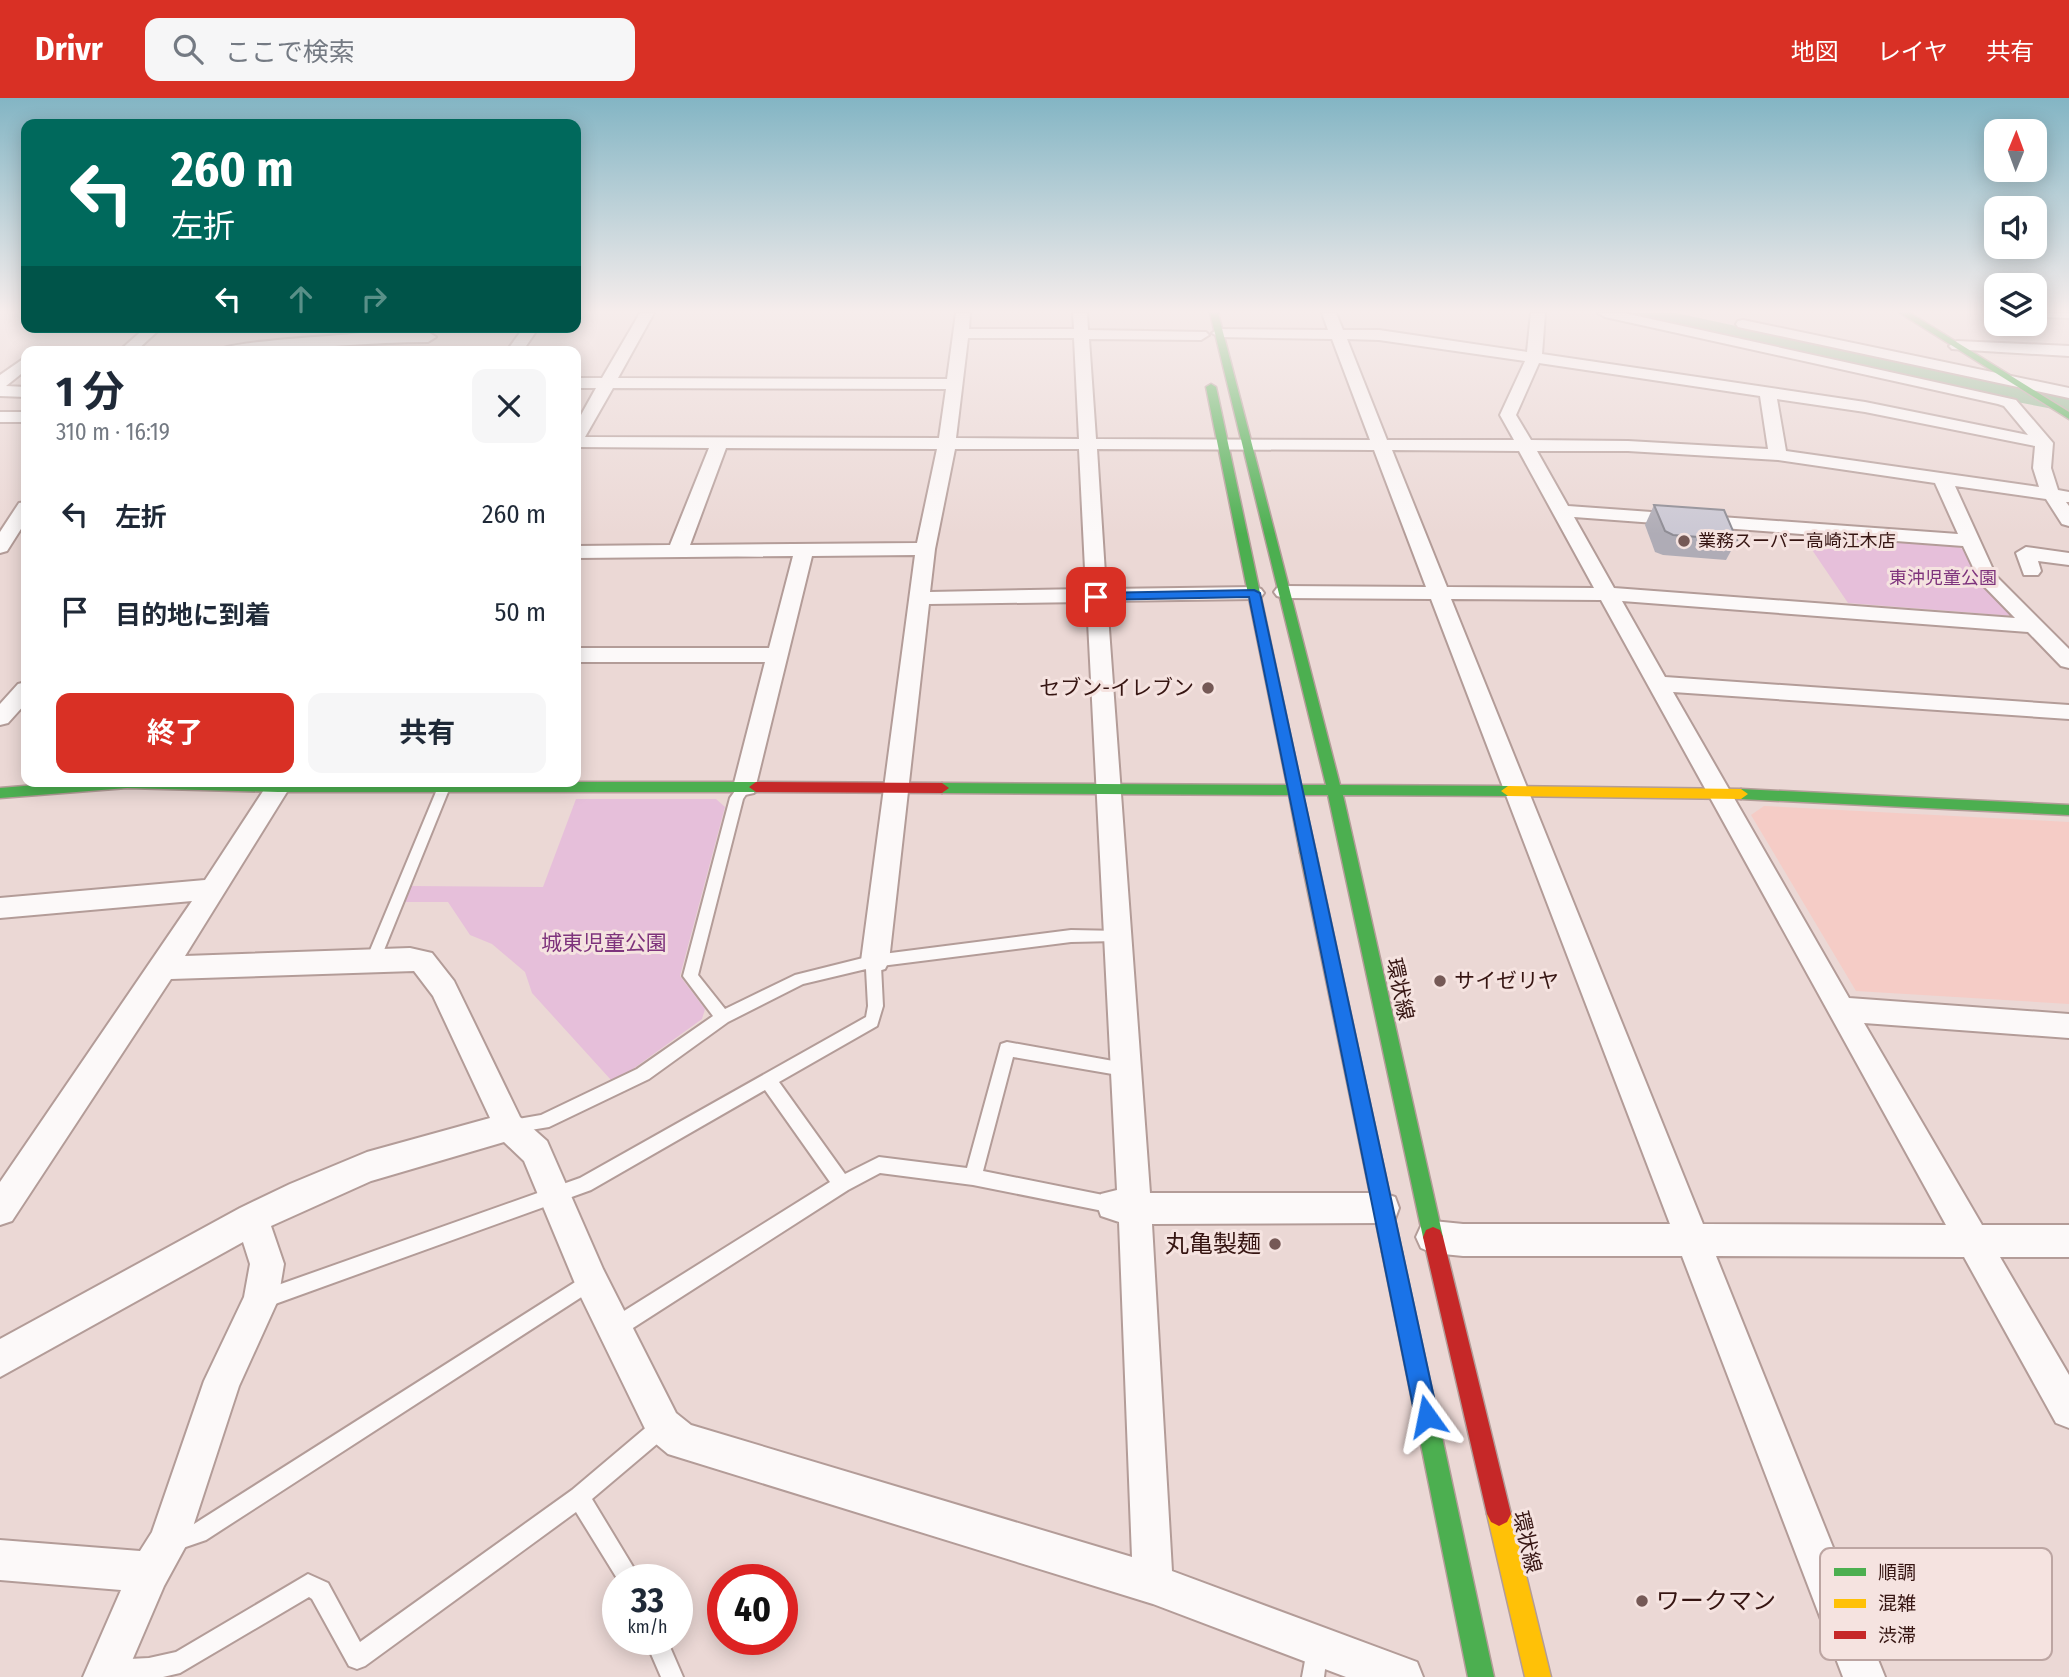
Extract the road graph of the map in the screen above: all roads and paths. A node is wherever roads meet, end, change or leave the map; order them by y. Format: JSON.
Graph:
{"nodes":[{"id":1,"x":606,"y":387,"type":"edge"},
{"id":2,"x":954,"y":387,"type":"edge"},
{"id":3,"x":1084,"y":387,"type":"edge"},
{"id":4,"x":1211,"y":387,"type":"edge"},
{"id":5,"x":1233,"y":387,"type":"edge"},
{"id":6,"x":1359,"y":387,"type":"edge"},
{"id":7,"x":1521,"y":387,"type":"edge"},
{"id":8,"x":1750,"y":387,"type":"edge"},
{"id":9,"x":1935,"y":387,"type":"edge"},
{"id":10,"x":2024,"y":387,"type":"edge"},
{"id":11,"x":2035,"y":387,"type":"edge"},
{"id":12,"x":0,"y":391,"type":"edge"},
{"id":13,"x":21,"y":392,"type":"edge"},
{"id":14,"x":1768,"y":393,"type":"junction"},
{"id":15,"x":2069,"y":393,"type":"edge"},
{"id":16,"x":2067,"y":415,"type":"edge"},
{"id":17,"x":0,"y":417,"type":"edge"},
{"id":18,"x":21,"y":417,"type":"edge"},
{"id":19,"x":581,"y":431,"type":"edge"},
{"id":20,"x":581,"y":440,"type":"edge"},
{"id":21,"x":720,"y":442,"type":"junction"},
{"id":22,"x":947,"y":443,"type":"junction"},
{"id":23,"x":1087,"y":443,"type":"junction"},
{"id":24,"x":1221,"y":443,"type":"junction"},
{"id":25,"x":2044,"y":443,"type":"junction"},
{"id":26,"x":1248,"y":444,"type":"junction"},
{"id":27,"x":1382,"y":444,"type":"junction"},
{"id":28,"x":1524,"y":445,"type":"junction"},
{"id":29,"x":1778,"y":455,"type":"junction"},
{"id":30,"x":1943,"y":480,"type":"junction"},
{"id":31,"x":2061,"y":497,"type":"edge"},
{"id":32,"x":1563,"y":511,"type":"junction"},
{"id":33,"x":21,"y":515,"type":"edge"},
{"id":34,"x":2069,"y":520,"type":"edge"},
{"id":35,"x":1970,"y":541,"type":"junction"},
{"id":36,"x":21,"y":543,"type":"edge"},
{"id":37,"x":1,"y":545,"type":"edge"},
{"id":38,"x":925,"y":549,"type":"junction"},
{"id":39,"x":678,"y":550,"type":"junction"},
{"id":40,"x":804,"y":550,"type":"junction"},
{"id":41,"x":581,"y":552,"type":"edge"},
{"id":42,"x":2069,"y":559,"type":"edge"},
{"id":43,"x":2031,"y":571,"type":"dead end"},
{"id":44,"x":1284,"y":592,"type":"junction"},
{"id":45,"x":1254,"y":593,"type":"junction"},
{"id":46,"x":1438,"y":594,"type":"junction"},
{"id":47,"x":1607,"y":594,"type":"junction"},
{"id":48,"x":1096,"y":597,"type":"junction"},
{"id":49,"x":920,"y":598,"type":"junction"},
{"id":50,"x":2036,"y":626,"type":"junction"},
{"id":51,"x":581,"y":654,"type":"edge"},
{"id":52,"x":777,"y":655,"type":"junction"},
{"id":53,"x":2069,"y":661,"type":"edge"},
{"id":54,"x":1658,"y":684,"type":"junction"},
{"id":55,"x":21,"y":695,"type":"edge"},
{"id":56,"x":2069,"y":712,"type":"edge"},
{"id":57,"x":0,"y":718,"type":"edge"},
{"id":58,"x":581,"y":785,"type":"edge"},
{"id":59,"x":76,"y":787,"type":"edge"},
{"id":60,"x":278,"y":787,"type":"edge"},
{"id":61,"x":444,"y":787,"type":"edge"},
{"id":62,"x":745,"y":787,"type":"junction"},
{"id":63,"x":894,"y":788,"type":"junction"},
{"id":64,"x":1107,"y":788,"type":"junction"},
{"id":65,"x":1293,"y":788,"type":"junction"},
{"id":66,"x":1334,"y":789,"type":"junction"},
{"id":67,"x":1518,"y":790,"type":"junction"},
{"id":68,"x":0,"y":793,"type":"edge"},
{"id":69,"x":1718,"y":793,"type":"junction"},
{"id":70,"x":2069,"y":810,"type":"edge"},
{"id":71,"x":213,"y":889,"type":"junction"},
{"id":72,"x":0,"y":908,"type":"edge"},
{"id":73,"x":1116,"y":935,"type":"junction"},
{"id":74,"x":373,"y":960,"type":"junction"},
{"id":75,"x":875,"y":961,"type":"junction"},
{"id":76,"x":163,"y":968,"type":"junction"},
{"id":77,"x":1842,"y":1009,"type":"junction"},
{"id":78,"x":723,"y":1017,"type":"junction"},
{"id":79,"x":2069,"y":1026,"type":"edge"},
{"id":80,"x":1124,"y":1069,"type":"junction"},
{"id":81,"x":767,"y":1079,"type":"junction"},
{"id":82,"x":509,"y":1127,"type":"junction"},
{"id":83,"x":973,"y":1177,"type":"junction"},
{"id":84,"x":842,"y":1184,"type":"junction"},
{"id":85,"x":556,"y":1194,"type":"junction"},
{"id":86,"x":1124,"y":1207,"type":"junction"},
{"id":87,"x":1383,"y":1208,"type":"junction"},
{"id":88,"x":0,"y":1210,"type":"edge"},
{"id":89,"x":252,"y":1219,"type":"junction"},
{"id":90,"x":1433,"y":1237,"type":"junction"},
{"id":91,"x":1693,"y":1240,"type":"junction"},
{"id":92,"x":1973,"y":1240,"type":"junction"},
{"id":93,"x":2069,"y":1241,"type":"edge"},
{"id":94,"x":591,"y":1281,"type":"junction"},
{"id":95,"x":261,"y":1300,"type":"junction"},
{"id":96,"x":615,"y":1328,"type":"junction"},
{"id":97,"x":0,"y":1359,"type":"edge"},
{"id":98,"x":2069,"y":1410,"type":"edge"},
{"id":99,"x":663,"y":1426,"type":"junction"},
{"id":100,"x":579,"y":1497,"type":"junction"},
{"id":101,"x":159,"y":1557,"type":"junction"},
{"id":102,"x":0,"y":1560,"type":"edge"},
{"id":103,"x":619,"y":1564,"type":"edge"},
{"id":104,"x":1820,"y":1565,"type":"edge"},
{"id":105,"x":1153,"y":1584,"type":"junction"},
{"id":106,"x":662,"y":1655,"type":"edge"},
{"id":107,"x":1857,"y":1660,"type":"edge"},
{"id":108,"x":1315,"y":1661,"type":"edge"},
{"id":109,"x":105,"y":1674,"type":"edge"},
{"id":110,"x":672,"y":1677,"type":"edge"},
{"id":111,"x":1402,"y":1677,"type":"edge"},
{"id":112,"x":1481,"y":1677,"type":"edge"},
{"id":113,"x":1538,"y":1677,"type":"edge"},
{"id":114,"x":1864,"y":1677,"type":"edge"}],
"edges":[{"from":1,"to":19,"type":"street"},
{"from":2,"to":22,"type":"street"},
{"from":3,"to":23,"type":"street"},
{"from":4,"to":24,"type":"street"},
{"from":5,"to":26,"type":"street","name":"環状線"},
{"from":6,"to":27,"type":"street"},
{"from":7,"to":28,"type":"street"},
{"from":8,"to":14,"type":"street"},
{"from":9,"to":25,"type":"street"},
{"from":10,"to":16,"type":"street"},
{"from":11,"to":15,"type":"street"},
{"from":12,"to":13,"type":"street"},
{"from":14,"to":25,"type":"street"},
{"from":14,"to":29,"type":"street"},
{"from":17,"to":18,"type":"street"},
{"from":20,"to":21,"type":"street"},
{"from":21,"to":22,"type":"street"},
{"from":21,"to":39,"type":"street"},
{"from":22,"to":23,"type":"street"},
{"from":22,"to":38,"type":"street"},
{"from":23,"to":24,"type":"street"},
{"from":23,"to":48,"type":"street"},
{"from":24,"to":26,"type":"street"},
{"from":24,"to":45,"type":"street"},
{"from":25,"to":31,"type":"street"},
{"from":26,"to":27,"type":"street"},
{"from":26,"to":44,"type":"street","name":"環状線"},
{"from":27,"to":28,"type":"street"},
{"from":27,"to":46,"type":"street"},
{"from":28,"to":29,"type":"street"},
{"from":28,"to":32,"type":"street"},
{"from":29,"to":30,"type":"street"},
{"from":30,"to":31,"type":"street"},
{"from":30,"to":35,"type":"street"},
{"from":31,"to":34,"type":"street"},
{"from":32,"to":35,"type":"street"},
{"from":32,"to":47,"type":"street"},
{"from":33,"to":37,"type":"street"},
{"from":35,"to":50,"type":"street"},
{"from":36,"to":37,"type":"street"},
{"from":38,"to":40,"type":"street"},
{"from":38,"to":49,"type":"street"},
{"from":39,"to":40,"type":"street"},
{"from":39,"to":41,"type":"street"},
{"from":40,"to":52,"type":"street"},
{"from":42,"to":43,"type":"street"},
{"from":44,"to":46,"type":"street"},
{"from":44,"to":66,"type":"street","name":"環状線"},
{"from":45,"to":48,"type":"street"},
{"from":45,"to":65,"type":"street"},
{"from":46,"to":47,"type":"street"},
{"from":46,"to":67,"type":"street"},
{"from":47,"to":50,"type":"street"},
{"from":47,"to":54,"type":"street"},
{"from":48,"to":49,"type":"street"},
{"from":48,"to":64,"type":"street"},
{"from":49,"to":63,"type":"street"},
{"from":50,"to":53,"type":"street"},
{"from":51,"to":52,"type":"street"},
{"from":52,"to":62,"type":"street"},
{"from":54,"to":56,"type":"street"},
{"from":54,"to":69,"type":"street"},
{"from":55,"to":57,"type":"street"},
{"from":58,"to":62,"type":"street"},
{"from":59,"to":68,"type":"street"},
{"from":60,"to":71,"type":"street"},
{"from":61,"to":74,"type":"lane"},
{"from":62,"to":63,"type":"street"},
{"from":62,"to":78,"type":"lane"},
{"from":63,"to":64,"type":"street"},
{"from":63,"to":75,"type":"street"},
{"from":64,"to":65,"type":"street"},
{"from":64,"to":73,"type":"street"},
{"from":65,"to":66,"type":"street"},
{"from":65,"to":87,"type":"street"},
{"from":66,"to":67,"type":"street"},
{"from":66,"to":90,"type":"street","name":"環状線"},
{"from":67,"to":69,"type":"street"},
{"from":67,"to":91,"type":"street"},
{"from":69,"to":70,"type":"street"},
{"from":69,"to":77,"type":"street"},
{"from":71,"to":72,"type":"street"},
{"from":71,"to":76,"type":"street"},
{"from":73,"to":75,"type":"lane"},
{"from":73,"to":80,"type":"street"},
{"from":74,"to":76,"type":"street"},
{"from":74,"to":82,"type":"street"},
{"from":75,"to":78,"type":"lane"},
{"from":75,"to":81,"type":"lane"},
{"from":76,"to":88,"type":"street"},
{"from":77,"to":79,"type":"street"},
{"from":77,"to":92,"type":"street"},
{"from":78,"to":82,"type":"lane"},
{"from":80,"to":83,"type":"lane"},
{"from":80,"to":86,"type":"street"},
{"from":81,"to":84,"type":"lane"},
{"from":81,"to":85,"type":"lane"},
{"from":82,"to":85,"type":"street"},
{"from":82,"to":89,"type":"street"},
{"from":83,"to":84,"type":"lane"},
{"from":83,"to":86,"type":"lane"},
{"from":84,"to":96,"type":"lane"},
{"from":85,"to":94,"type":"street"},
{"from":85,"to":95,"type":"lane"},
{"from":86,"to":87,"type":"street"},
{"from":86,"to":105,"type":"street"},
{"from":87,"to":112,"type":"street"},
{"from":89,"to":95,"type":"street"},
{"from":89,"to":97,"type":"street"},
{"from":90,"to":91,"type":"street"},
{"from":90,"to":113,"type":"street","name":"環状線"},
{"from":91,"to":92,"type":"street"},
{"from":91,"to":104,"type":"street"},
{"from":92,"to":93,"type":"street"},
{"from":92,"to":98,"type":"street"},
{"from":94,"to":96,"type":"street"},
{"from":94,"to":101,"type":"lane"},
{"from":95,"to":101,"type":"street"},
{"from":96,"to":99,"type":"street"},
{"from":99,"to":100,"type":"lane"},
{"from":99,"to":105,"type":"street"},
{"from":100,"to":103,"type":"lane"},
{"from":100,"to":109,"type":"lane"},
{"from":101,"to":102,"type":"street"},
{"from":101,"to":109,"type":"street"},
{"from":105,"to":108,"type":"street"},
{"from":106,"to":110,"type":"lane"},
{"from":107,"to":114,"type":"street"},
{"from":108,"to":111,"type":"street"}]}
